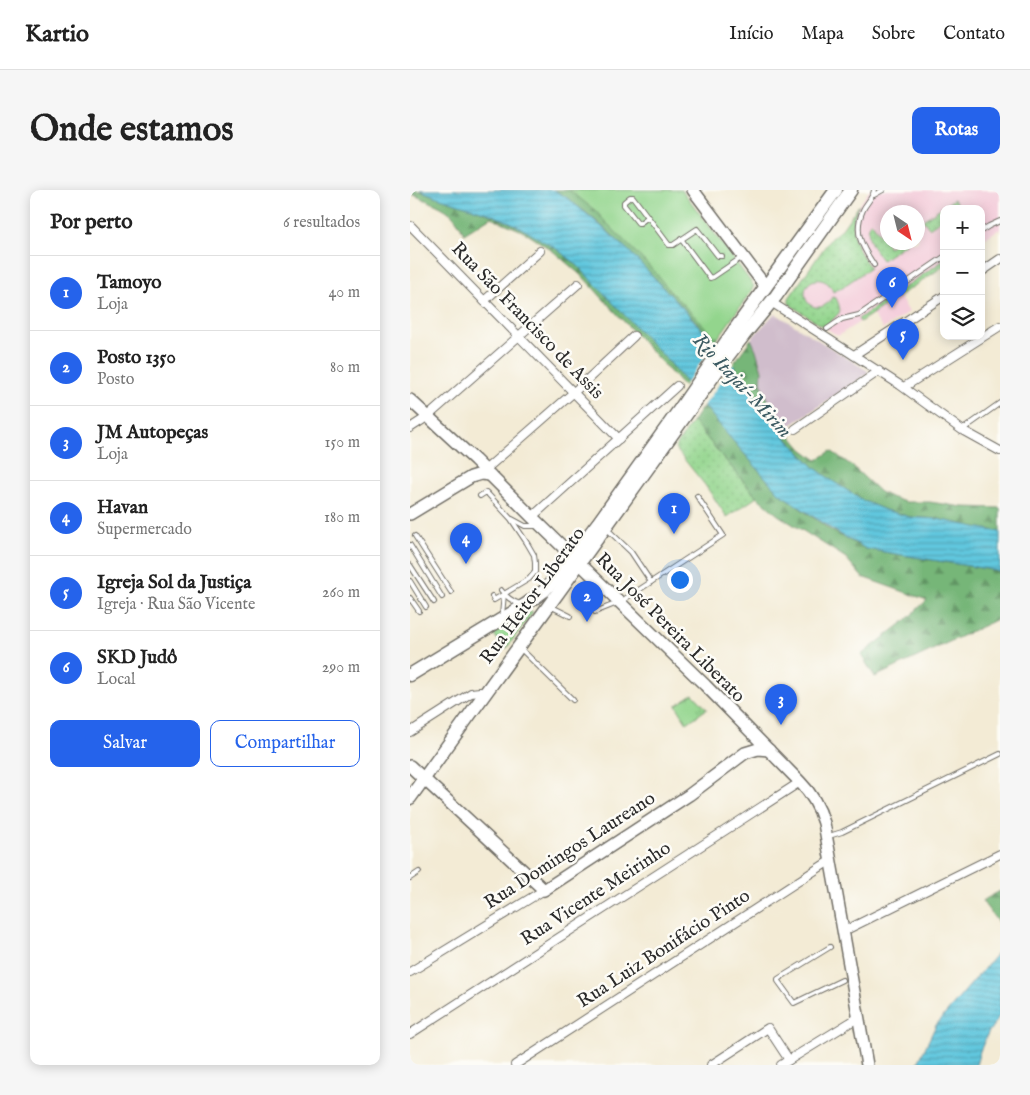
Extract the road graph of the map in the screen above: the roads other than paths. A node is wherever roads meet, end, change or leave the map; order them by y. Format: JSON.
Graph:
{"nodes":[{"id":1,"x":693,"y":190,"type":"edge"},
{"id":2,"x":836,"y":190,"type":"edge"},
{"id":3,"x":852,"y":190,"type":"edge"},
{"id":4,"x":874,"y":190,"type":"edge"},
{"id":5,"x":883,"y":190,"type":"edge"},
{"id":6,"x":872,"y":196,"type":"junction"},
{"id":7,"x":648,"y":217,"type":"junction"},
{"id":8,"x":1000,"y":221,"type":"edge"},
{"id":9,"x":411,"y":226,"type":"dead end"},
{"id":10,"x":985,"y":228,"type":"edge"},
{"id":11,"x":681,"y":240,"type":"junction"},
{"id":12,"x":540,"y":251,"type":"dead end"},
{"id":13,"x":736,"y":251,"type":"junction"},
{"id":14,"x":722,"y":256,"type":"dead end"},
{"id":15,"x":940,"y":259,"type":"edge"},
{"id":16,"x":1000,"y":259,"type":"edge"},
{"id":17,"x":874,"y":265,"type":"dead end"},
{"id":18,"x":985,"y":269,"type":"edge"},
{"id":19,"x":578,"y":284,"type":"dead end"},
{"id":20,"x":766,"y":286,"type":"junction"},
{"id":21,"x":940,"y":299,"type":"edge"},
{"id":22,"x":484,"y":301,"type":"junction"},
{"id":23,"x":771,"y":302,"type":"junction"},
{"id":24,"x":1000,"y":326,"type":"edge"},
{"id":25,"x":827,"y":329,"type":"dead end"},
{"id":26,"x":740,"y":332,"type":"junction"},
{"id":27,"x":634,"y":336,"type":"dead end"},
{"id":28,"x":518,"y":337,"type":"junction"},
{"id":29,"x":854,"y":355,"type":"junction"},
{"id":30,"x":879,"y":371,"type":"junction"},
{"id":31,"x":677,"y":386,"type":"dead end"},
{"id":32,"x":904,"y":388,"type":"junction"},
{"id":33,"x":574,"y":392,"type":"junction"},
{"id":34,"x":410,"y":400,"type":"edge"},
{"id":35,"x":1000,"y":403,"type":"edge"},
{"id":36,"x":683,"y":413,"type":"junction"},
{"id":37,"x":427,"y":417,"type":"junction"},
{"id":38,"x":410,"y":428,"type":"edge"},
{"id":39,"x":795,"y":429,"type":"dead end"},
{"id":40,"x":962,"y":430,"type":"junction"},
{"id":41,"x":619,"y":439,"type":"junction"},
{"id":42,"x":1000,"y":451,"type":"edge"},
{"id":43,"x":475,"y":460,"type":"junction"},
{"id":44,"x":487,"y":472,"type":"junction"},
{"id":45,"x":471,"y":477,"type":"junction"},
{"id":46,"x":480,"y":496,"type":"dead end"},
{"id":47,"x":697,"y":496,"type":"dead end"},
{"id":48,"x":410,"y":514,"type":"edge"},
{"id":49,"x":532,"y":517,"type":"junction"},
{"id":50,"x":511,"y":519,"type":"junction"},
{"id":51,"x":541,"y":526,"type":"junction"},
{"id":52,"x":606,"y":528,"type":"junction"},
{"id":53,"x":415,"y":536,"type":"dead end"},
{"id":54,"x":410,"y":546,"type":"edge"},
{"id":55,"x":576,"y":560,"type":"junction"},
{"id":56,"x":410,"y":564,"type":"edge"},
{"id":57,"x":410,"y":581,"type":"edge"},
{"id":58,"x":650,"y":582,"type":"junction"},
{"id":59,"x":451,"y":592,"type":"dead end"},
{"id":60,"x":502,"y":592,"type":"junction"},
{"id":61,"x":492,"y":596,"type":"dead end"},
{"id":62,"x":442,"y":597,"type":"dead end"},
{"id":63,"x":410,"y":598,"type":"edge"},
{"id":64,"x":434,"y":602,"type":"dead end"},
{"id":65,"x":620,"y":602,"type":"junction"},
{"id":66,"x":525,"y":606,"type":"junction"},
{"id":67,"x":548,"y":606,"type":"junction"},
{"id":68,"x":426,"y":607,"type":"dead end"},
{"id":69,"x":419,"y":611,"type":"dead end"},
{"id":70,"x":595,"y":612,"type":"dead end"},
{"id":71,"x":570,"y":616,"type":"dead end"},
{"id":72,"x":501,"y":620,"type":"junction"},
{"id":73,"x":519,"y":646,"type":"junction"},
{"id":74,"x":410,"y":675,"type":"edge"},
{"id":75,"x":484,"y":694,"type":"junction"},
{"id":76,"x":573,"y":700,"type":"dead end"},
{"id":77,"x":750,"y":731,"type":"junction"},
{"id":78,"x":410,"y":732,"type":"edge"},
{"id":79,"x":769,"y":750,"type":"junction"},
{"id":80,"x":745,"y":753,"type":"junction"},
{"id":81,"x":1000,"y":754,"type":"edge"},
{"id":82,"x":410,"y":766,"type":"edge"},
{"id":83,"x":424,"y":778,"type":"junction"},
{"id":84,"x":800,"y":782,"type":"junction"},
{"id":85,"x":410,"y":798,"type":"edge"},
{"id":86,"x":827,"y":837,"type":"junction"},
{"id":87,"x":1000,"y":854,"type":"edge"},
{"id":88,"x":831,"y":860,"type":"junction"},
{"id":89,"x":419,"y":872,"type":"dead end"},
{"id":90,"x":410,"y":878,"type":"edge"},
{"id":91,"x":544,"y":890,"type":"junction"},
{"id":92,"x":844,"y":931,"type":"junction"},
{"id":93,"x":830,"y":947,"type":"dead end"},
{"id":94,"x":410,"y":972,"type":"edge"},
{"id":95,"x":842,"y":980,"type":"dead end"},
{"id":96,"x":858,"y":1017,"type":"junction"},
{"id":97,"x":410,"y":1034,"type":"edge"},
{"id":98,"x":789,"y":1060,"type":"junction"},
{"id":99,"x":515,"y":1065,"type":"edge"},
{"id":100,"x":711,"y":1065,"type":"edge"},
{"id":101,"x":781,"y":1065,"type":"edge"},
{"id":102,"x":867,"y":1065,"type":"edge"}],
"edges":[{"from":1,"to":13,"type":"main road"},
{"from":2,"to":20,"type":"main road"},
{"from":3,"to":23,"type":"main road"},
{"from":4,"to":6,"type":"lane"},
{"from":5,"to":6,"type":"lane"},
{"from":6,"to":17,"type":"lane"},
{"from":7,"to":7,"type":"lane"},
{"from":7,"to":11,"type":"lane"},
{"from":8,"to":10,"type":"lane"},
{"from":9,"to":22,"type":"street","name":"Rua São Francisco de Assis"},
{"from":11,"to":13,"type":"lane"},
{"from":11,"to":14,"type":"lane"},
{"from":12,"to":22,"type":"street"},
{"from":13,"to":20,"type":"main road"},
{"from":15,"to":25,"type":"lane"},
{"from":16,"to":18,"type":"street"},
{"from":19,"to":28,"type":"street"},
{"from":20,"to":26,"type":"main road"},
{"from":21,"to":29,"type":"street"},
{"from":22,"to":28,"type":"street","name":"Rua São Francisco de Assis"},
{"from":23,"to":26,"type":"main road"},
{"from":23,"to":29,"type":"street"},
{"from":24,"to":32,"type":"street"},
{"from":26,"to":36,"type":"main road"},
{"from":27,"to":33,"type":"street"},
{"from":28,"to":33,"type":"street","name":"Rua São Francisco de Assis"},
{"from":28,"to":37,"type":"street"},
{"from":29,"to":30,"type":"street"},
{"from":30,"to":32,"type":"street"},
{"from":30,"to":39,"type":"street"},
{"from":31,"to":41,"type":"street"},
{"from":32,"to":40,"type":"street"},
{"from":33,"to":41,"type":"street","name":"Rua São Francisco de Assis"},
{"from":33,"to":44,"type":"street"},
{"from":34,"to":37,"type":"main road","name":"Rua José Pereira Liberato"},
{"from":35,"to":40,"type":"lane"},
{"from":36,"to":52,"type":"main road","name":"Rua Heitor Liberato"},
{"from":36,"to":55,"type":"main road","name":"Rua Heitor Liberato"},
{"from":37,"to":38,"type":"street"},
{"from":37,"to":43,"type":"main road","name":"Rua José Pereira Liberato"},
{"from":40,"to":42,"type":"street"},
{"from":41,"to":49,"type":"street"},
{"from":43,"to":44,"type":"main road","name":"Rua José Pereira Liberato"},
{"from":43,"to":45,"type":"main road"},
{"from":44,"to":45,"type":"main road"},
{"from":44,"to":49,"type":"main road","name":"Rua José Pereira Liberato"},
{"from":45,"to":48,"type":"main road"},
{"from":46,"to":50,"type":"lane"},
{"from":47,"to":58,"type":"lane"},
{"from":49,"to":51,"type":"main road","name":"Rua José Pereira Liberato"},
{"from":50,"to":51,"type":"lane"},
{"from":50,"to":60,"type":"lane"},
{"from":51,"to":55,"type":"main road","name":"Rua José Pereira Liberato"},
{"from":52,"to":55,"type":"main road","name":"Rua Heitor Liberato"},
{"from":52,"to":58,"type":"lane"},
{"from":53,"to":59,"type":"lane"},
{"from":54,"to":62,"type":"lane"},
{"from":55,"to":65,"type":"main road","name":"Rua José Pereira Liberato"},
{"from":55,"to":66,"type":"main road"},
{"from":55,"to":67,"type":"main road","name":"Rua Heitor Liberato"},
{"from":56,"to":64,"type":"lane"},
{"from":57,"to":68,"type":"lane"},
{"from":58,"to":65,"type":"lane"},
{"from":60,"to":61,"type":"lane"},
{"from":60,"to":66,"type":"lane"},
{"from":60,"to":72,"type":"lane"},
{"from":63,"to":69,"type":"lane"},
{"from":65,"to":70,"type":"lane"},
{"from":65,"to":77,"type":"main road","name":"Rua José Pereira Liberato"},
{"from":66,"to":72,"type":"main road"},
{"from":67,"to":71,"type":"lane"},
{"from":67,"to":73,"type":"main road","name":"Rua Heitor Liberato"},
{"from":72,"to":74,"type":"main road"},
{"from":73,"to":75,"type":"main road","name":"Rua Heitor Liberato"},
{"from":73,"to":76,"type":"lane"},
{"from":75,"to":78,"type":"street"},
{"from":75,"to":83,"type":"main road","name":"Rua Heitor Liberato"},
{"from":77,"to":79,"type":"main road","name":"Rua José Pereira Liberato"},
{"from":77,"to":80,"type":"main road"},
{"from":79,"to":80,"type":"main road","name":"Rua Domingos Laureano"},
{"from":79,"to":84,"type":"main road","name":"Rua José Pereira Liberato"},
{"from":80,"to":91,"type":"main road","name":"Rua Domingos Laureano"},
{"from":81,"to":86,"type":"lane"},
{"from":82,"to":83,"type":"main road"},
{"from":83,"to":85,"type":"main road","name":"Rua Heitor Liberato"},
{"from":83,"to":91,"type":"main road"},
{"from":84,"to":86,"type":"main road","name":"Rua José Pereira Liberato"},
{"from":84,"to":97,"type":"street","name":"Rua Vicente Meirinho"},
{"from":86,"to":88,"type":"main road","name":"Rua José Pereira Liberato"},
{"from":87,"to":92,"type":"street"},
{"from":88,"to":92,"type":"main road","name":"Rua José Pereira Liberato"},
{"from":88,"to":99,"type":"street","name":"Rua Luiz Bonifácio Pinto"},
{"from":89,"to":90,"type":"lane"},
{"from":91,"to":94,"type":"street","name":"Rua Domingos Laureano"},
{"from":92,"to":96,"type":"main road","name":"Rua José Pereira Liberato"},
{"from":93,"to":95,"type":"lane"},
{"from":96,"to":98,"type":"street"},
{"from":96,"to":102,"type":"main road","name":"Rua José Pereira Liberato"},
{"from":98,"to":100,"type":"street"},
{"from":98,"to":101,"type":"street"}]}
